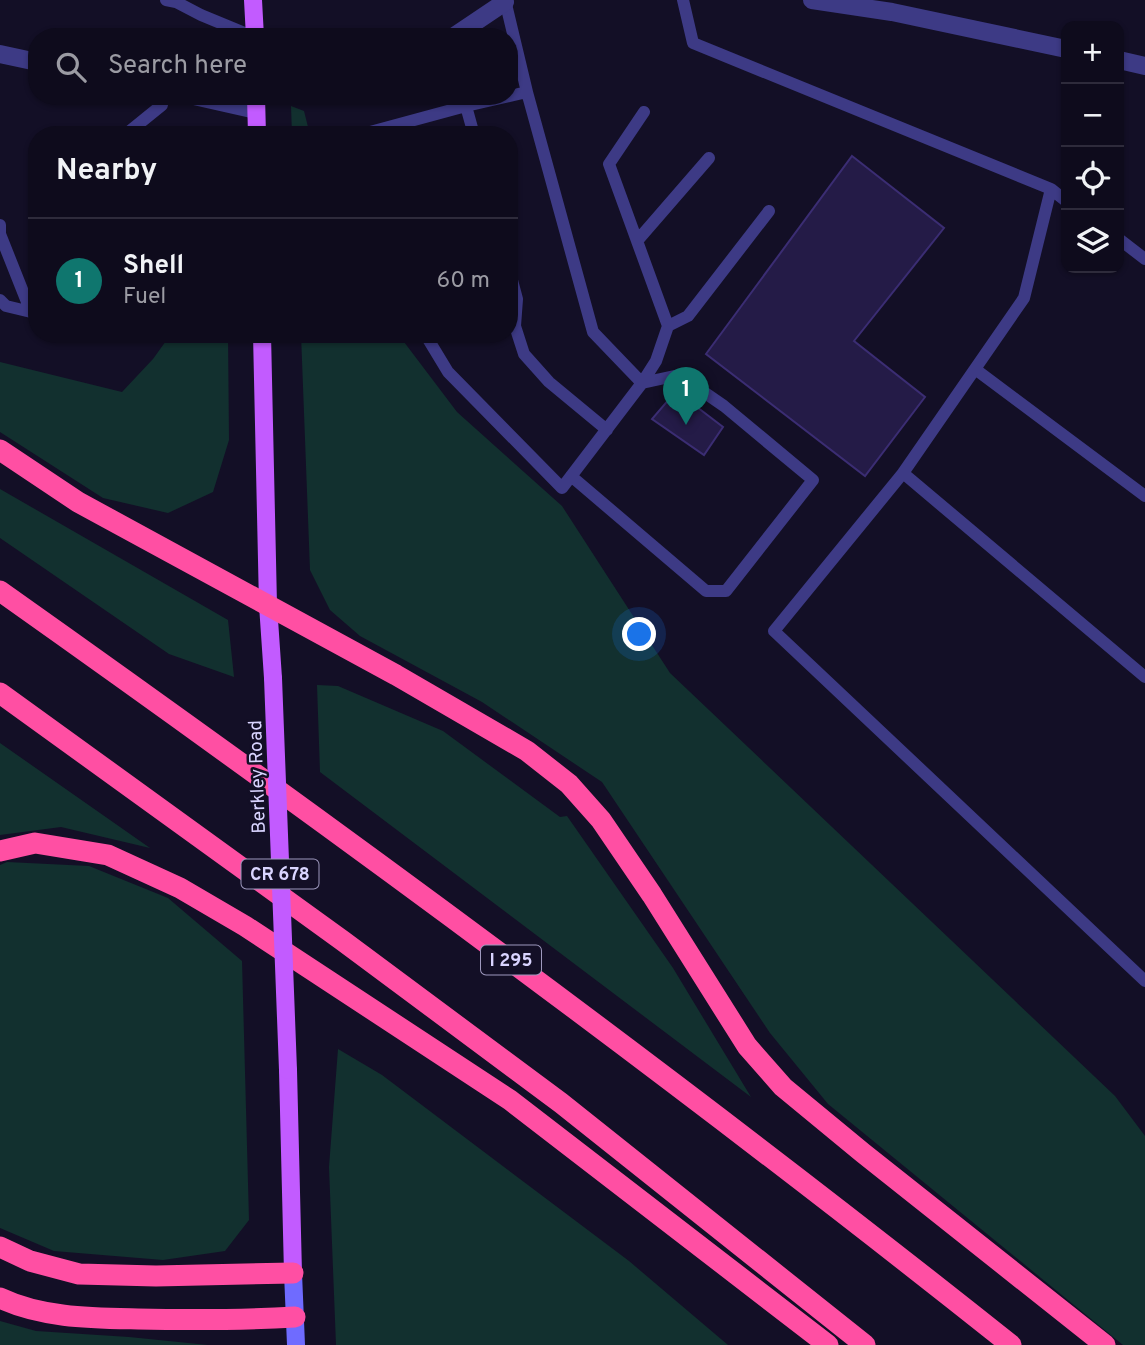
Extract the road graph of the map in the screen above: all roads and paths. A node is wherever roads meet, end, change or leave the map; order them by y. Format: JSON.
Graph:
{"nodes":[{"id":1,"x":166,"y":0,"type":"edge"},
{"id":2,"x":254,"y":0,"type":"edge"},
{"id":3,"x":507,"y":0,"type":"edge"},
{"id":4,"x":683,"y":0,"type":"edge"},
{"id":5,"x":812,"y":0,"type":"edge"},
{"id":6,"x":892,"y":6,"type":"edge"},
{"id":7,"x":232,"y":28,"type":"edge"},
{"id":8,"x":254,"y":28,"type":"edge"},
{"id":9,"x":466,"y":28,"type":"edge"},
{"id":10,"x":513,"y":28,"type":"edge"},
{"id":11,"x":1061,"y":48,"type":"edge"},
{"id":12,"x":518,"y":51,"type":"edge"},
{"id":13,"x":0,"y":54,"type":"edge"},
{"id":14,"x":28,"y":60,"type":"edge"},
{"id":15,"x":1124,"y":62,"type":"edge"},
{"id":16,"x":1145,"y":66,"type":"edge"},
{"id":17,"x":527,"y":92,"type":"junction"},
{"id":18,"x":518,"y":94,"type":"edge"},
{"id":19,"x":161,"y":105,"type":"edge"},
{"id":20,"x":256,"y":105,"type":"edge"},
{"id":21,"x":470,"y":105,"type":"edge"},
{"id":22,"x":466,"y":106,"type":"junction"},
{"id":23,"x":644,"y":112,"type":"dead end"},
{"id":24,"x":136,"y":126,"type":"edge"},
{"id":25,"x":257,"y":126,"type":"edge"},
{"id":26,"x":392,"y":126,"type":"edge"},
{"id":27,"x":472,"y":126,"type":"edge"},
{"id":28,"x":709,"y":158,"type":"dead end"},
{"id":29,"x":1051,"y":190,"type":"junction"},
{"id":30,"x":1061,"y":197,"type":"edge"},
{"id":31,"x":769,"y":211,"type":"dead end"},
{"id":32,"x":0,"y":225,"type":"edge"},
{"id":33,"x":0,"y":235,"type":"edge"},
{"id":34,"x":637,"y":241,"type":"junction"},
{"id":35,"x":1124,"y":243,"type":"edge"},
{"id":36,"x":1145,"y":259,"type":"edge"},
{"id":37,"x":28,"y":298,"type":"edge"},
{"id":38,"x":0,"y":300,"type":"edge"},
{"id":39,"x":28,"y":311,"type":"edge"},
{"id":40,"x":668,"y":326,"type":"junction"},
{"id":41,"x":518,"y":336,"type":"edge"},
{"id":42,"x":262,"y":343,"type":"edge"},
{"id":43,"x":430,"y":343,"type":"edge"},
{"id":44,"x":975,"y":369,"type":"junction"},
{"id":45,"x":642,"y":383,"type":"junction"},
{"id":46,"x":607,"y":430,"type":"junction"},
{"id":47,"x":0,"y":450,"type":"edge"},
{"id":48,"x":903,"y":473,"type":"junction"},
{"id":49,"x":571,"y":476,"type":"junction"},
{"id":50,"x":1145,"y":496,"type":"edge"},
{"id":51,"x":0,"y":591,"type":"edge"},
{"id":52,"x":268,"y":605,"type":"junction"},
{"id":53,"x":1145,"y":677,"type":"edge"},
{"id":54,"x":0,"y":694,"type":"edge"},
{"id":55,"x":0,"y":851,"type":"edge"},
{"id":56,"x":1145,"y":981,"type":"edge"},
{"id":57,"x":0,"y":1247,"type":"edge"},
{"id":58,"x":293,"y":1273,"type":"junction"},
{"id":59,"x":0,"y":1298,"type":"edge"},
{"id":60,"x":295,"y":1317,"type":"junction"},
{"id":61,"x":296,"y":1345,"type":"edge"},
{"id":62,"x":828,"y":1345,"type":"edge"},
{"id":63,"x":865,"y":1345,"type":"edge"},
{"id":64,"x":1011,"y":1345,"type":"edge"},
{"id":65,"x":1105,"y":1345,"type":"edge"}],
"edges":[{"from":1,"to":7,"type":"lane"},
{"from":2,"to":8,"type":"main road"},
{"from":3,"to":9,"type":"street"},
{"from":3,"to":10,"type":"lane"},
{"from":4,"to":29,"type":"lane"},
{"from":5,"to":6,"type":"street"},
{"from":6,"to":11,"type":"street"},
{"from":12,"to":17,"type":"lane"},
{"from":13,"to":14,"type":"street"},
{"from":15,"to":16,"type":"street"},
{"from":17,"to":18,"type":"lane"},
{"from":17,"to":45,"type":"lane"},
{"from":19,"to":24,"type":"lane"},
{"from":20,"to":25,"type":"main road"},
{"from":21,"to":22,"type":"lane"},
{"from":22,"to":26,"type":"lane"},
{"from":22,"to":27,"type":"lane"},
{"from":23,"to":34,"type":"lane"},
{"from":28,"to":34,"type":"lane"},
{"from":29,"to":30,"type":"lane"},
{"from":29,"to":44,"type":"lane"},
{"from":31,"to":40,"type":"lane"},
{"from":32,"to":33,"type":"lane"},
{"from":33,"to":37,"type":"lane"},
{"from":34,"to":40,"type":"lane"},
{"from":35,"to":36,"type":"lane"},
{"from":38,"to":39,"type":"lane"},
{"from":40,"to":45,"type":"lane"},
{"from":41,"to":46,"type":"lane"},
{"from":42,"to":52,"type":"main road","name":"Berkley Road","number":"CR 678"},
{"from":43,"to":49,"type":"lane"},
{"from":44,"to":48,"type":"lane"},
{"from":44,"to":50,"type":"lane"},
{"from":45,"to":46,"type":"lane"},
{"from":45,"to":49,"type":"lane"},
{"from":46,"to":49,"type":"lane"},
{"from":47,"to":52,"type":"highway"},
{"from":48,"to":53,"type":"lane"},
{"from":48,"to":56,"type":"lane"},
{"from":51,"to":64,"type":"highway","number":"I 295"},
{"from":52,"to":58,"type":"main road","name":"Berkley Road","number":"CR 678","bridge":true},
{"from":52,"to":65,"type":"highway"},
{"from":54,"to":63,"type":"highway"},
{"from":55,"to":62,"type":"highway"},
{"from":57,"to":58,"type":"highway"},
{"from":58,"to":60,"type":"main road","name":"Berkley Road","number":"CR 678"},
{"from":59,"to":60,"type":"highway"},
{"from":60,"to":61,"type":"main road","name":"Berkley Road","number":"CR 678"}]}
